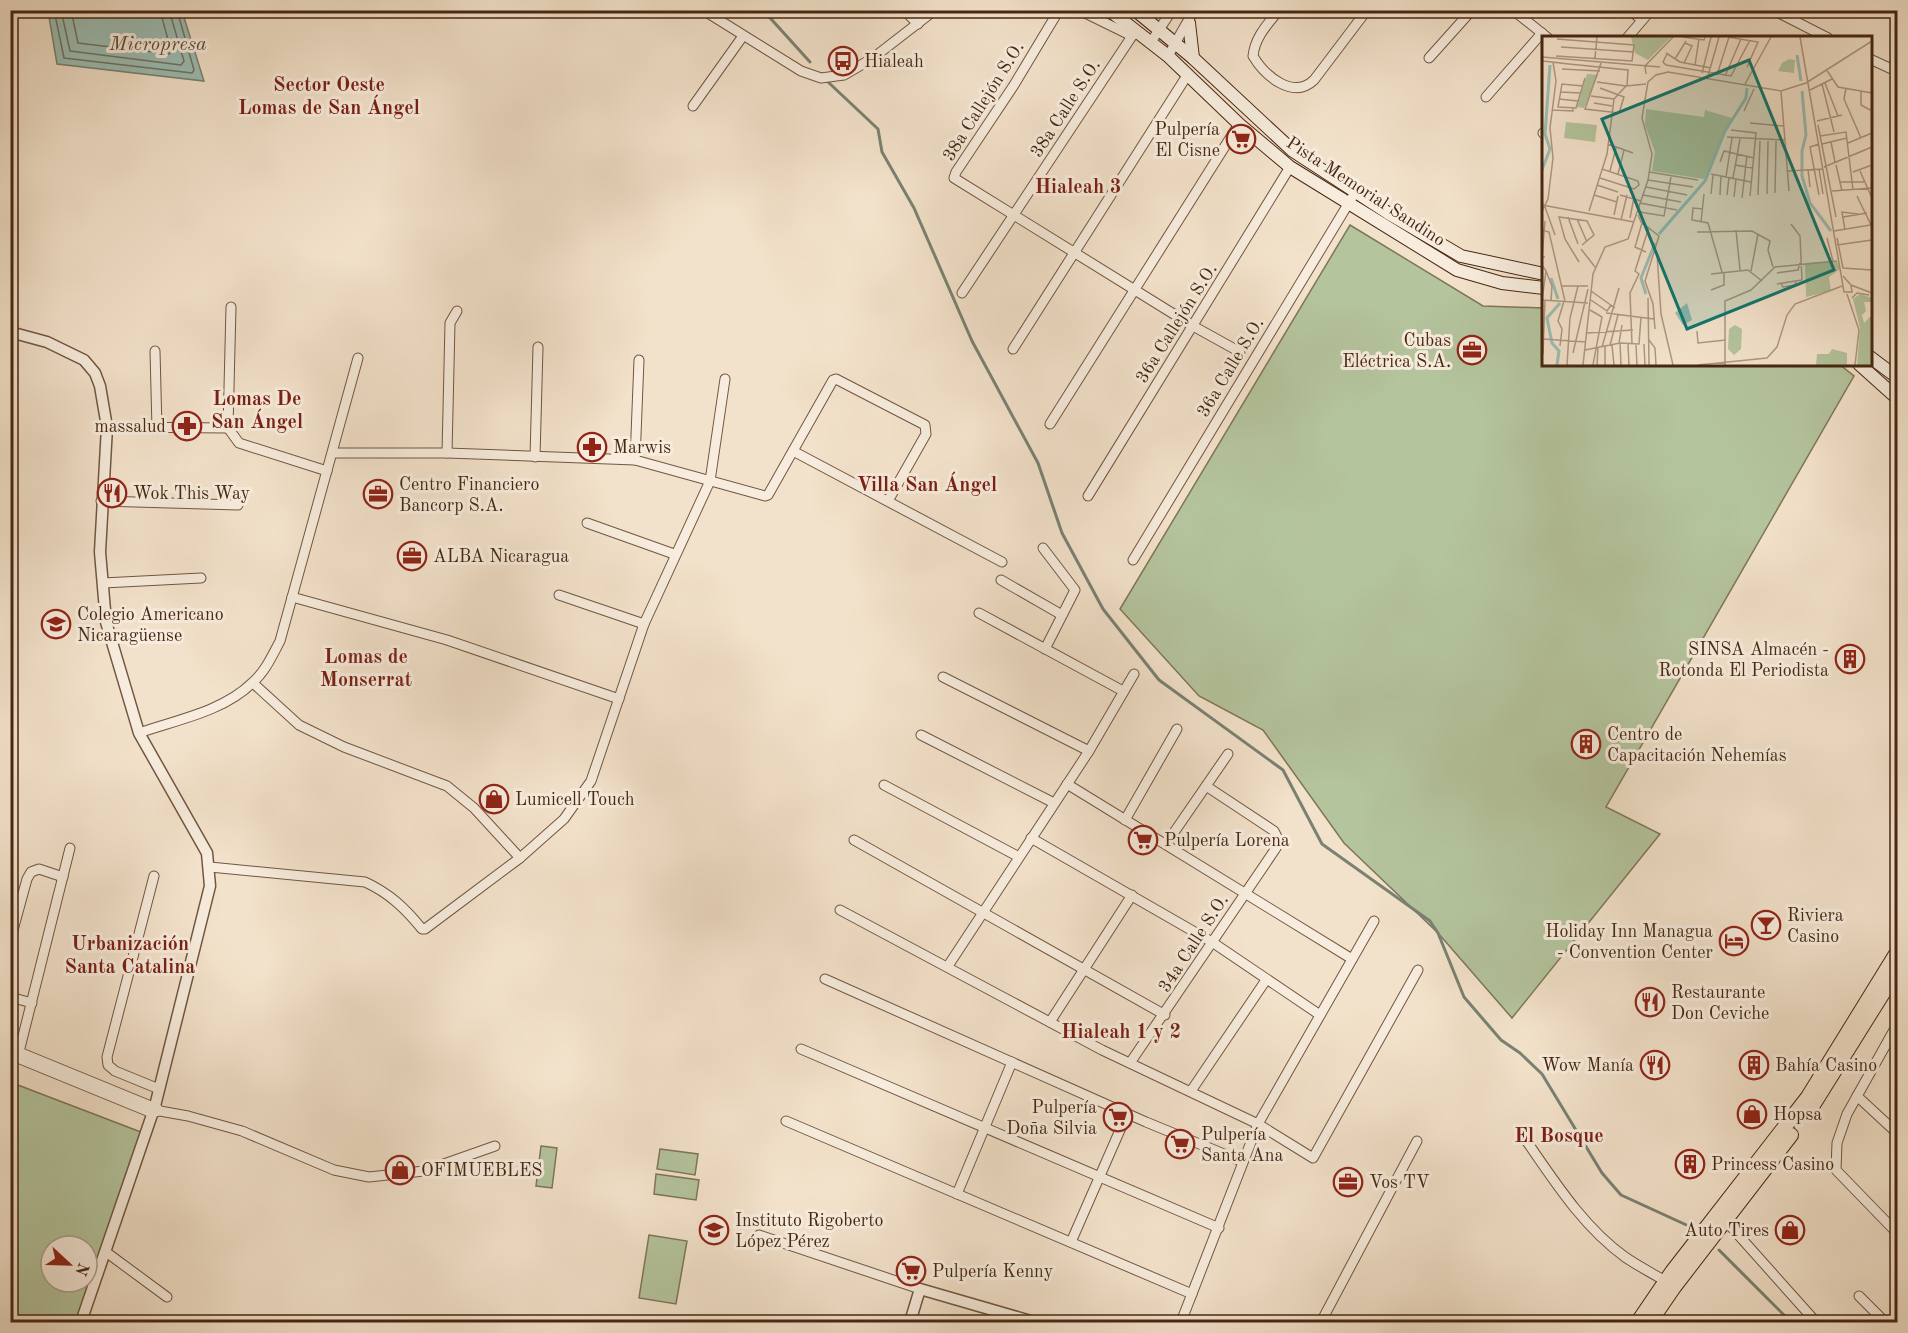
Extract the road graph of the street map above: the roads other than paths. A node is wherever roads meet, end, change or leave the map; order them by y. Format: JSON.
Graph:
{"nodes":[{"id":1,"x":703,"y":10,"type":"edge"},
{"id":2,"x":904,"y":10,"type":"edge"},
{"id":3,"x":935,"y":10,"type":"edge"},
{"id":4,"x":1059,"y":10,"type":"edge"},
{"id":5,"x":1079,"y":10,"type":"edge"},
{"id":6,"x":1109,"y":10,"type":"edge"},
{"id":7,"x":1135,"y":10,"type":"edge"},
{"id":8,"x":1144,"y":10,"type":"edge"},
{"id":9,"x":1161,"y":10,"type":"edge"},
{"id":10,"x":1172,"y":10,"type":"edge"},
{"id":11,"x":1194,"y":10,"type":"edge"},
{"id":12,"x":1279,"y":10,"type":"edge"},
{"id":13,"x":1367,"y":10,"type":"edge"},
{"id":14,"x":1472,"y":10,"type":"edge"},
{"id":15,"x":1513,"y":10,"type":"edge"},
{"id":16,"x":1630,"y":10,"type":"edge"},
{"id":17,"x":1651,"y":10,"type":"edge"},
{"id":18,"x":1773,"y":10,"type":"edge"},
{"id":19,"x":1642,"y":20,"type":"junction"},
{"id":20,"x":918,"y":24,"type":"junction"},
{"id":21,"x":1189,"y":24,"type":"junction"},
{"id":22,"x":1159,"y":29,"type":"junction"},
{"id":23,"x":1134,"y":33,"type":"junction"},
{"id":24,"x":1545,"y":35,"type":"edge"},
{"id":25,"x":743,"y":36,"type":"junction"},
{"id":26,"x":1629,"y":36,"type":"edge"},
{"id":27,"x":1823,"y":36,"type":"edge"},
{"id":28,"x":1542,"y":38,"type":"edge"},
{"id":29,"x":1151,"y":42,"type":"junction"},
{"id":30,"x":1176,"y":44,"type":"junction"},
{"id":31,"x":1168,"y":56,"type":"junction"},
{"id":32,"x":1193,"y":58,"type":"junction"},
{"id":33,"x":1429,"y":58,"type":"dead end"},
{"id":34,"x":1872,"y":60,"type":"edge"},
{"id":35,"x":1898,"y":72,"type":"edge"},
{"id":36,"x":1188,"y":74,"type":"junction"},
{"id":37,"x":1486,"y":97,"type":"dead end"},
{"id":38,"x":693,"y":106,"type":"dead end"},
{"id":39,"x":1239,"y":124,"type":"junction"},
{"id":40,"x":1290,"y":167,"type":"junction"},
{"id":41,"x":1356,"y":191,"type":"junction"},
{"id":42,"x":1348,"y":203,"type":"junction"},
{"id":43,"x":1014,"y":217,"type":"junction"},
{"id":44,"x":1074,"y":252,"type":"junction"},
{"id":45,"x":1542,"y":274,"type":"edge"},
{"id":46,"x":1542,"y":288,"type":"edge"},
{"id":47,"x":1135,"y":291,"type":"junction"},
{"id":48,"x":962,"y":293,"type":"dead end"},
{"id":49,"x":231,"y":308,"type":"dead end"},
{"id":50,"x":457,"y":311,"type":"dead end"},
{"id":51,"x":1193,"y":326,"type":"junction"},
{"id":52,"x":10,"y":332,"type":"edge"},
{"id":53,"x":538,"y":347,"type":"dead end"},
{"id":54,"x":1013,"y":349,"type":"dead end"},
{"id":55,"x":155,"y":351,"type":"dead end"},
{"id":56,"x":1240,"y":352,"type":"dead end"},
{"id":57,"x":358,"y":358,"type":"dead end"},
{"id":58,"x":1872,"y":358,"type":"edge"},
{"id":59,"x":639,"y":360,"type":"dead end"},
{"id":60,"x":1861,"y":366,"type":"edge"},
{"id":61,"x":1898,"y":378,"type":"edge"},
{"id":62,"x":725,"y":379,"type":"dead end"},
{"id":63,"x":1898,"y":399,"type":"edge"},
{"id":64,"x":1050,"y":424,"type":"dead end"},
{"id":65,"x":107,"y":427,"type":"junction"},
{"id":66,"x":228,"y":428,"type":"junction"},
{"id":67,"x":157,"y":429,"type":"junction"},
{"id":68,"x":793,"y":451,"type":"junction"},
{"id":69,"x":333,"y":453,"type":"junction"},
{"id":70,"x":447,"y":453,"type":"junction"},
{"id":71,"x":535,"y":457,"type":"junction"},
{"id":72,"x":635,"y":460,"type":"junction"},
{"id":73,"x":327,"y":471,"type":"junction"},
{"id":74,"x":710,"y":481,"type":"junction"},
{"id":75,"x":1088,"y":496,"type":"dead end"},
{"id":76,"x":101,"y":501,"type":"junction"},
{"id":77,"x":888,"y":501,"type":"junction"},
{"id":78,"x":238,"y":505,"type":"dead end"},
{"id":79,"x":587,"y":523,"type":"dead end"},
{"id":80,"x":1043,"y":548,"type":"dead end"},
{"id":81,"x":674,"y":554,"type":"junction"},
{"id":82,"x":1133,"y":560,"type":"dead end"},
{"id":83,"x":1002,"y":562,"type":"dead end"},
{"id":84,"x":201,"y":579,"type":"dead end"},
{"id":85,"x":1001,"y":580,"type":"dead end"},
{"id":86,"x":103,"y":583,"type":"junction"},
{"id":87,"x":559,"y":595,"type":"dead end"},
{"id":88,"x":292,"y":597,"type":"junction"},
{"id":89,"x":979,"y":613,"type":"dead end"},
{"id":90,"x":1062,"y":615,"type":"junction"},
{"id":91,"x":644,"y":624,"type":"junction"},
{"id":92,"x":1045,"y":649,"type":"junction"},
{"id":93,"x":1134,"y":674,"type":"dead end"},
{"id":94,"x":943,"y":677,"type":"dead end"},
{"id":95,"x":253,"y":683,"type":"junction"},
{"id":96,"x":1123,"y":691,"type":"junction"},
{"id":97,"x":619,"y":699,"type":"junction"},
{"id":98,"x":1177,"y":729,"type":"dead end"},
{"id":99,"x":139,"y":733,"type":"junction"},
{"id":100,"x":921,"y":735,"type":"dead end"},
{"id":101,"x":1089,"y":751,"type":"junction"},
{"id":102,"x":1228,"y":754,"type":"dead end"},
{"id":103,"x":1066,"y":784,"type":"junction"},
{"id":104,"x":884,"y":785,"type":"dead end"},
{"id":105,"x":1206,"y":786,"type":"junction"},
{"id":106,"x":1054,"y":803,"type":"junction"},
{"id":107,"x":1125,"y":820,"type":"junction"},
{"id":108,"x":1031,"y":837,"type":"junction"},
{"id":109,"x":854,"y":840,"type":"dead end"},
{"id":110,"x":1166,"y":844,"type":"junction"},
{"id":111,"x":70,"y":848,"type":"dead end"},
{"id":112,"x":1019,"y":857,"type":"junction"},
{"id":113,"x":520,"y":858,"type":"junction"},
{"id":114,"x":210,"y":867,"type":"junction"},
{"id":115,"x":154,"y":876,"type":"dead end"},
{"id":116,"x":63,"y":878,"type":"junction"},
{"id":117,"x":1246,"y":892,"type":"junction"},
{"id":118,"x":1132,"y":895,"type":"junction"},
{"id":119,"x":840,"y":910,"type":"dead end"},
{"id":120,"x":983,"y":911,"type":"junction"},
{"id":121,"x":1374,"y":921,"type":"dead end"},
{"id":122,"x":10,"y":941,"type":"edge"},
{"id":123,"x":1212,"y":942,"type":"junction"},
{"id":124,"x":1898,"y":951,"type":"edge"},
{"id":125,"x":1352,"y":959,"type":"junction"},
{"id":126,"x":948,"y":966,"type":"junction"},
{"id":127,"x":1898,"y":969,"type":"edge"},
{"id":128,"x":1086,"y":970,"type":"junction"},
{"id":129,"x":1418,"y":970,"type":"dead end"},
{"id":130,"x":825,"y":979,"type":"dead end"},
{"id":131,"x":1266,"y":980,"type":"junction"},
{"id":132,"x":10,"y":997,"type":"edge"},
{"id":133,"x":32,"y":1003,"type":"junction"},
{"id":134,"x":1165,"y":1015,"type":"junction"},
{"id":135,"x":1320,"y":1016,"type":"junction"},
{"id":136,"x":1050,"y":1022,"type":"junction"},
{"id":137,"x":1898,"y":1023,"type":"edge"},
{"id":138,"x":1889,"y":1039,"type":"junction"},
{"id":139,"x":1898,"y":1045,"type":"edge"},
{"id":140,"x":801,"y":1049,"type":"dead end"},
{"id":141,"x":1012,"y":1062,"type":"junction"},
{"id":142,"x":1130,"y":1064,"type":"junction"},
{"id":143,"x":159,"y":1089,"type":"junction"},
{"id":144,"x":1191,"y":1091,"type":"junction"},
{"id":145,"x":1857,"y":1096,"type":"junction"},
{"id":146,"x":156,"y":1110,"type":"junction"},
{"id":147,"x":1126,"y":1113,"type":"junction"},
{"id":148,"x":786,"y":1121,"type":"dead end"},
{"id":149,"x":1258,"y":1124,"type":"junction"},
{"id":150,"x":984,"y":1128,"type":"junction"},
{"id":151,"x":1898,"y":1134,"type":"edge"},
{"id":152,"x":1523,"y":1136,"type":"dead end"},
{"id":153,"x":1417,"y":1141,"type":"dead end"},
{"id":154,"x":495,"y":1146,"type":"dead end"},
{"id":155,"x":1241,"y":1161,"type":"junction"},
{"id":156,"x":1099,"y":1177,"type":"junction"},
{"id":157,"x":957,"y":1194,"type":"junction"},
{"id":158,"x":1725,"y":1220,"type":"junction"},
{"id":159,"x":1219,"y":1228,"type":"junction"},
{"id":160,"x":1898,"y":1234,"type":"edge"},
{"id":161,"x":759,"y":1235,"type":"dead end"},
{"id":162,"x":1071,"y":1242,"type":"junction"},
{"id":163,"x":106,"y":1252,"type":"junction"},
{"id":164,"x":1665,"y":1281,"type":"junction"},
{"id":165,"x":920,"y":1288,"type":"junction"},
{"id":166,"x":1192,"y":1294,"type":"junction"},
{"id":167,"x":1859,"y":1296,"type":"dead end"},
{"id":168,"x":167,"y":1297,"type":"dead end"},
{"id":169,"x":81,"y":1323,"type":"edge"},
{"id":170,"x":910,"y":1323,"type":"edge"},
{"id":171,"x":1034,"y":1323,"type":"edge"},
{"id":172,"x":1181,"y":1323,"type":"edge"},
{"id":173,"x":1321,"y":1323,"type":"edge"},
{"id":174,"x":1638,"y":1323,"type":"edge"},
{"id":175,"x":1650,"y":1323,"type":"edge"},
{"id":176,"x":1816,"y":1323,"type":"edge"},
{"id":177,"x":1885,"y":1323,"type":"edge"}],
"edges":[{"from":1,"to":25,"type":"street"},
{"from":2,"to":20,"type":"street"},
{"from":3,"to":20,"type":"street"},
{"from":4,"to":43,"type":"street","name":"38a Callejón S.O."},
{"from":5,"to":23,"type":"street"},
{"from":6,"to":23,"type":"main road","name":"Pista Memorial Sandino"},
{"from":7,"to":22,"type":"main road","name":"Pista Memorial Sandino"},
{"from":8,"to":9,"type":"main road"},
{"from":10,"to":22,"type":"street"},
{"from":11,"to":21,"type":"street"},
{"from":12,"to":13,"type":"street"},
{"from":14,"to":33,"type":"street"},
{"from":15,"to":24,"type":"street"},
{"from":16,"to":19,"type":"street"},
{"from":17,"to":19,"type":"street"},
{"from":18,"to":27,"type":"street"},
{"from":19,"to":26,"type":"street"},
{"from":20,"to":25,"type":"street"},
{"from":21,"to":30,"type":"street"},
{"from":21,"to":32,"type":"main road"},
{"from":22,"to":29,"type":"street"},
{"from":22,"to":30,"type":"main road","name":"Pista Memorial Sandino"},
{"from":23,"to":29,"type":"main road","name":"Pista Memorial Sandino"},
{"from":23,"to":43,"type":"street","name":"38a Calle S.O."},
{"from":25,"to":38,"type":"street"},
{"from":28,"to":37,"type":"street"},
{"from":29,"to":31,"type":"main road","name":"Pista Memorial Sandino"},
{"from":30,"to":31,"type":"street"},
{"from":30,"to":32,"type":"main road","name":"Pista Memorial Sandino"},
{"from":31,"to":36,"type":"main road","name":"Pista Memorial Sandino"},
{"from":32,"to":41,"type":"main road","name":"Pista Memorial Sandino"},
{"from":34,"to":35,"type":"street"},
{"from":36,"to":39,"type":"main road","name":"Pista Memorial Sandino"},
{"from":36,"to":44,"type":"street"},
{"from":39,"to":40,"type":"main road","name":"Pista Memorial Sandino"},
{"from":39,"to":47,"type":"street"},
{"from":40,"to":42,"type":"main road","name":"Pista Memorial Sandino"},
{"from":40,"to":51,"type":"street","name":"36a Callejón S.O."},
{"from":41,"to":42,"type":"street","name":"36a Calle S.O."},
{"from":41,"to":45,"type":"main road","name":"Pista Memorial Sandino"},
{"from":42,"to":46,"type":"main road","name":"Pista Memorial Sandino"},
{"from":42,"to":82,"type":"street","name":"36a Calle S.O."},
{"from":43,"to":44,"type":"street"},
{"from":43,"to":48,"type":"street","name":"38a Calle S.O."},
{"from":44,"to":47,"type":"street"},
{"from":44,"to":54,"type":"street"},
{"from":47,"to":51,"type":"street"},
{"from":47,"to":64,"type":"street"},
{"from":49,"to":66,"type":"street"},
{"from":50,"to":70,"type":"street"},
{"from":51,"to":56,"type":"street"},
{"from":51,"to":75,"type":"street","name":"36a Callejón S.O."},
{"from":52,"to":65,"type":"street"},
{"from":53,"to":71,"type":"street"},
{"from":55,"to":67,"type":"street"},
{"from":57,"to":69,"type":"street"},
{"from":58,"to":61,"type":"main road"},
{"from":59,"to":72,"type":"street"},
{"from":60,"to":63,"type":"main road"},
{"from":62,"to":74,"type":"street"},
{"from":65,"to":67,"type":"street"},
{"from":65,"to":76,"type":"street"},
{"from":66,"to":67,"type":"street"},
{"from":66,"to":73,"type":"street"},
{"from":68,"to":74,"type":"street"},
{"from":68,"to":77,"type":"street"},
{"from":68,"to":77,"type":"street"},
{"from":69,"to":70,"type":"street"},
{"from":69,"to":73,"type":"street"},
{"from":70,"to":71,"type":"street"},
{"from":71,"to":72,"type":"street"},
{"from":72,"to":74,"type":"street"},
{"from":73,"to":88,"type":"street"},
{"from":74,"to":81,"type":"street"},
{"from":76,"to":78,"type":"street"},
{"from":76,"to":86,"type":"street"},
{"from":77,"to":83,"type":"street"},
{"from":79,"to":81,"type":"street"},
{"from":80,"to":90,"type":"street"},
{"from":81,"to":91,"type":"street"},
{"from":84,"to":86,"type":"street"},
{"from":85,"to":90,"type":"street"},
{"from":86,"to":99,"type":"street"},
{"from":87,"to":91,"type":"street"},
{"from":88,"to":95,"type":"street"},
{"from":88,"to":97,"type":"street"},
{"from":89,"to":92,"type":"street"},
{"from":90,"to":92,"type":"street"},
{"from":91,"to":97,"type":"street"},
{"from":92,"to":96,"type":"street"},
{"from":93,"to":96,"type":"street"},
{"from":94,"to":101,"type":"street"},
{"from":95,"to":99,"type":"street"},
{"from":95,"to":113,"type":"street"},
{"from":96,"to":101,"type":"street"},
{"from":97,"to":113,"type":"street"},
{"from":98,"to":107,"type":"street"},
{"from":99,"to":114,"type":"street"},
{"from":100,"to":106,"type":"street"},
{"from":101,"to":103,"type":"street"},
{"from":102,"to":105,"type":"street"},
{"from":103,"to":106,"type":"street"},
{"from":103,"to":107,"type":"street"},
{"from":104,"to":112,"type":"street"},
{"from":105,"to":110,"type":"street"},
{"from":105,"to":117,"type":"street","name":"34a Calle S.O."},
{"from":106,"to":108,"type":"street"},
{"from":107,"to":110,"type":"street"},
{"from":108,"to":112,"type":"street"},
{"from":108,"to":118,"type":"street"},
{"from":109,"to":120,"type":"street"},
{"from":110,"to":117,"type":"street"},
{"from":111,"to":116,"type":"street"},
{"from":112,"to":120,"type":"street"},
{"from":113,"to":114,"type":"street"},
{"from":114,"to":143,"type":"street"},
{"from":115,"to":143,"type":"street"},
{"from":116,"to":122,"type":"street"},
{"from":116,"to":133,"type":"street"},
{"from":117,"to":123,"type":"street","name":"34a Calle S.O."},
{"from":117,"to":125,"type":"street"},
{"from":118,"to":123,"type":"street"},
{"from":118,"to":128,"type":"street"},
{"from":119,"to":126,"type":"street"},
{"from":120,"to":126,"type":"street"},
{"from":120,"to":128,"type":"street"},
{"from":121,"to":125,"type":"street"},
{"from":123,"to":131,"type":"street"},
{"from":123,"to":134,"type":"street","name":"34a Calle S.O."},
{"from":124,"to":164,"type":"main road"},
{"from":125,"to":135,"type":"street"},
{"from":126,"to":136,"type":"street"},
{"from":127,"to":158,"type":"main road"},
{"from":128,"to":134,"type":"street"},
{"from":128,"to":136,"type":"street"},
{"from":129,"to":149,"type":"street"},
{"from":130,"to":141,"type":"street"},
{"from":131,"to":135,"type":"street"},
{"from":131,"to":144,"type":"street"},
{"from":132,"to":133,"type":"street"},
{"from":133,"to":146,"type":"street"},
{"from":134,"to":142,"type":"street","name":"34a Calle S.O."},
{"from":135,"to":149,"type":"street"},
{"from":136,"to":142,"type":"street"},
{"from":137,"to":138,"type":"street"},
{"from":138,"to":139,"type":"street"},
{"from":138,"to":145,"type":"street"},
{"from":140,"to":150,"type":"street"},
{"from":141,"to":147,"type":"street"},
{"from":141,"to":150,"type":"street"},
{"from":142,"to":144,"type":"street"},
{"from":143,"to":146,"type":"street"},
{"from":144,"to":149,"type":"street"},
{"from":145,"to":151,"type":"street"},
{"from":145,"to":160,"type":"street"},
{"from":146,"to":154,"type":"street"},
{"from":146,"to":163,"type":"street"},
{"from":147,"to":155,"type":"street"},
{"from":147,"to":156,"type":"street"},
{"from":148,"to":157,"type":"street"},
{"from":149,"to":155,"type":"street"},
{"from":150,"to":156,"type":"street"},
{"from":150,"to":157,"type":"street"},
{"from":152,"to":164,"type":"street"},
{"from":153,"to":173,"type":"street"},
{"from":155,"to":159,"type":"street"},
{"from":156,"to":159,"type":"street"},
{"from":156,"to":162,"type":"street"},
{"from":157,"to":162,"type":"street"},
{"from":158,"to":175,"type":"main road"},
{"from":158,"to":176,"type":"street"},
{"from":159,"to":166,"type":"street"},
{"from":161,"to":165,"type":"street"},
{"from":162,"to":166,"type":"street"},
{"from":163,"to":168,"type":"street"},
{"from":163,"to":169,"type":"street"},
{"from":164,"to":174,"type":"main road"},
{"from":165,"to":170,"type":"street"},
{"from":165,"to":171,"type":"street"},
{"from":166,"to":172,"type":"street"},
{"from":167,"to":177,"type":"street"}]}
